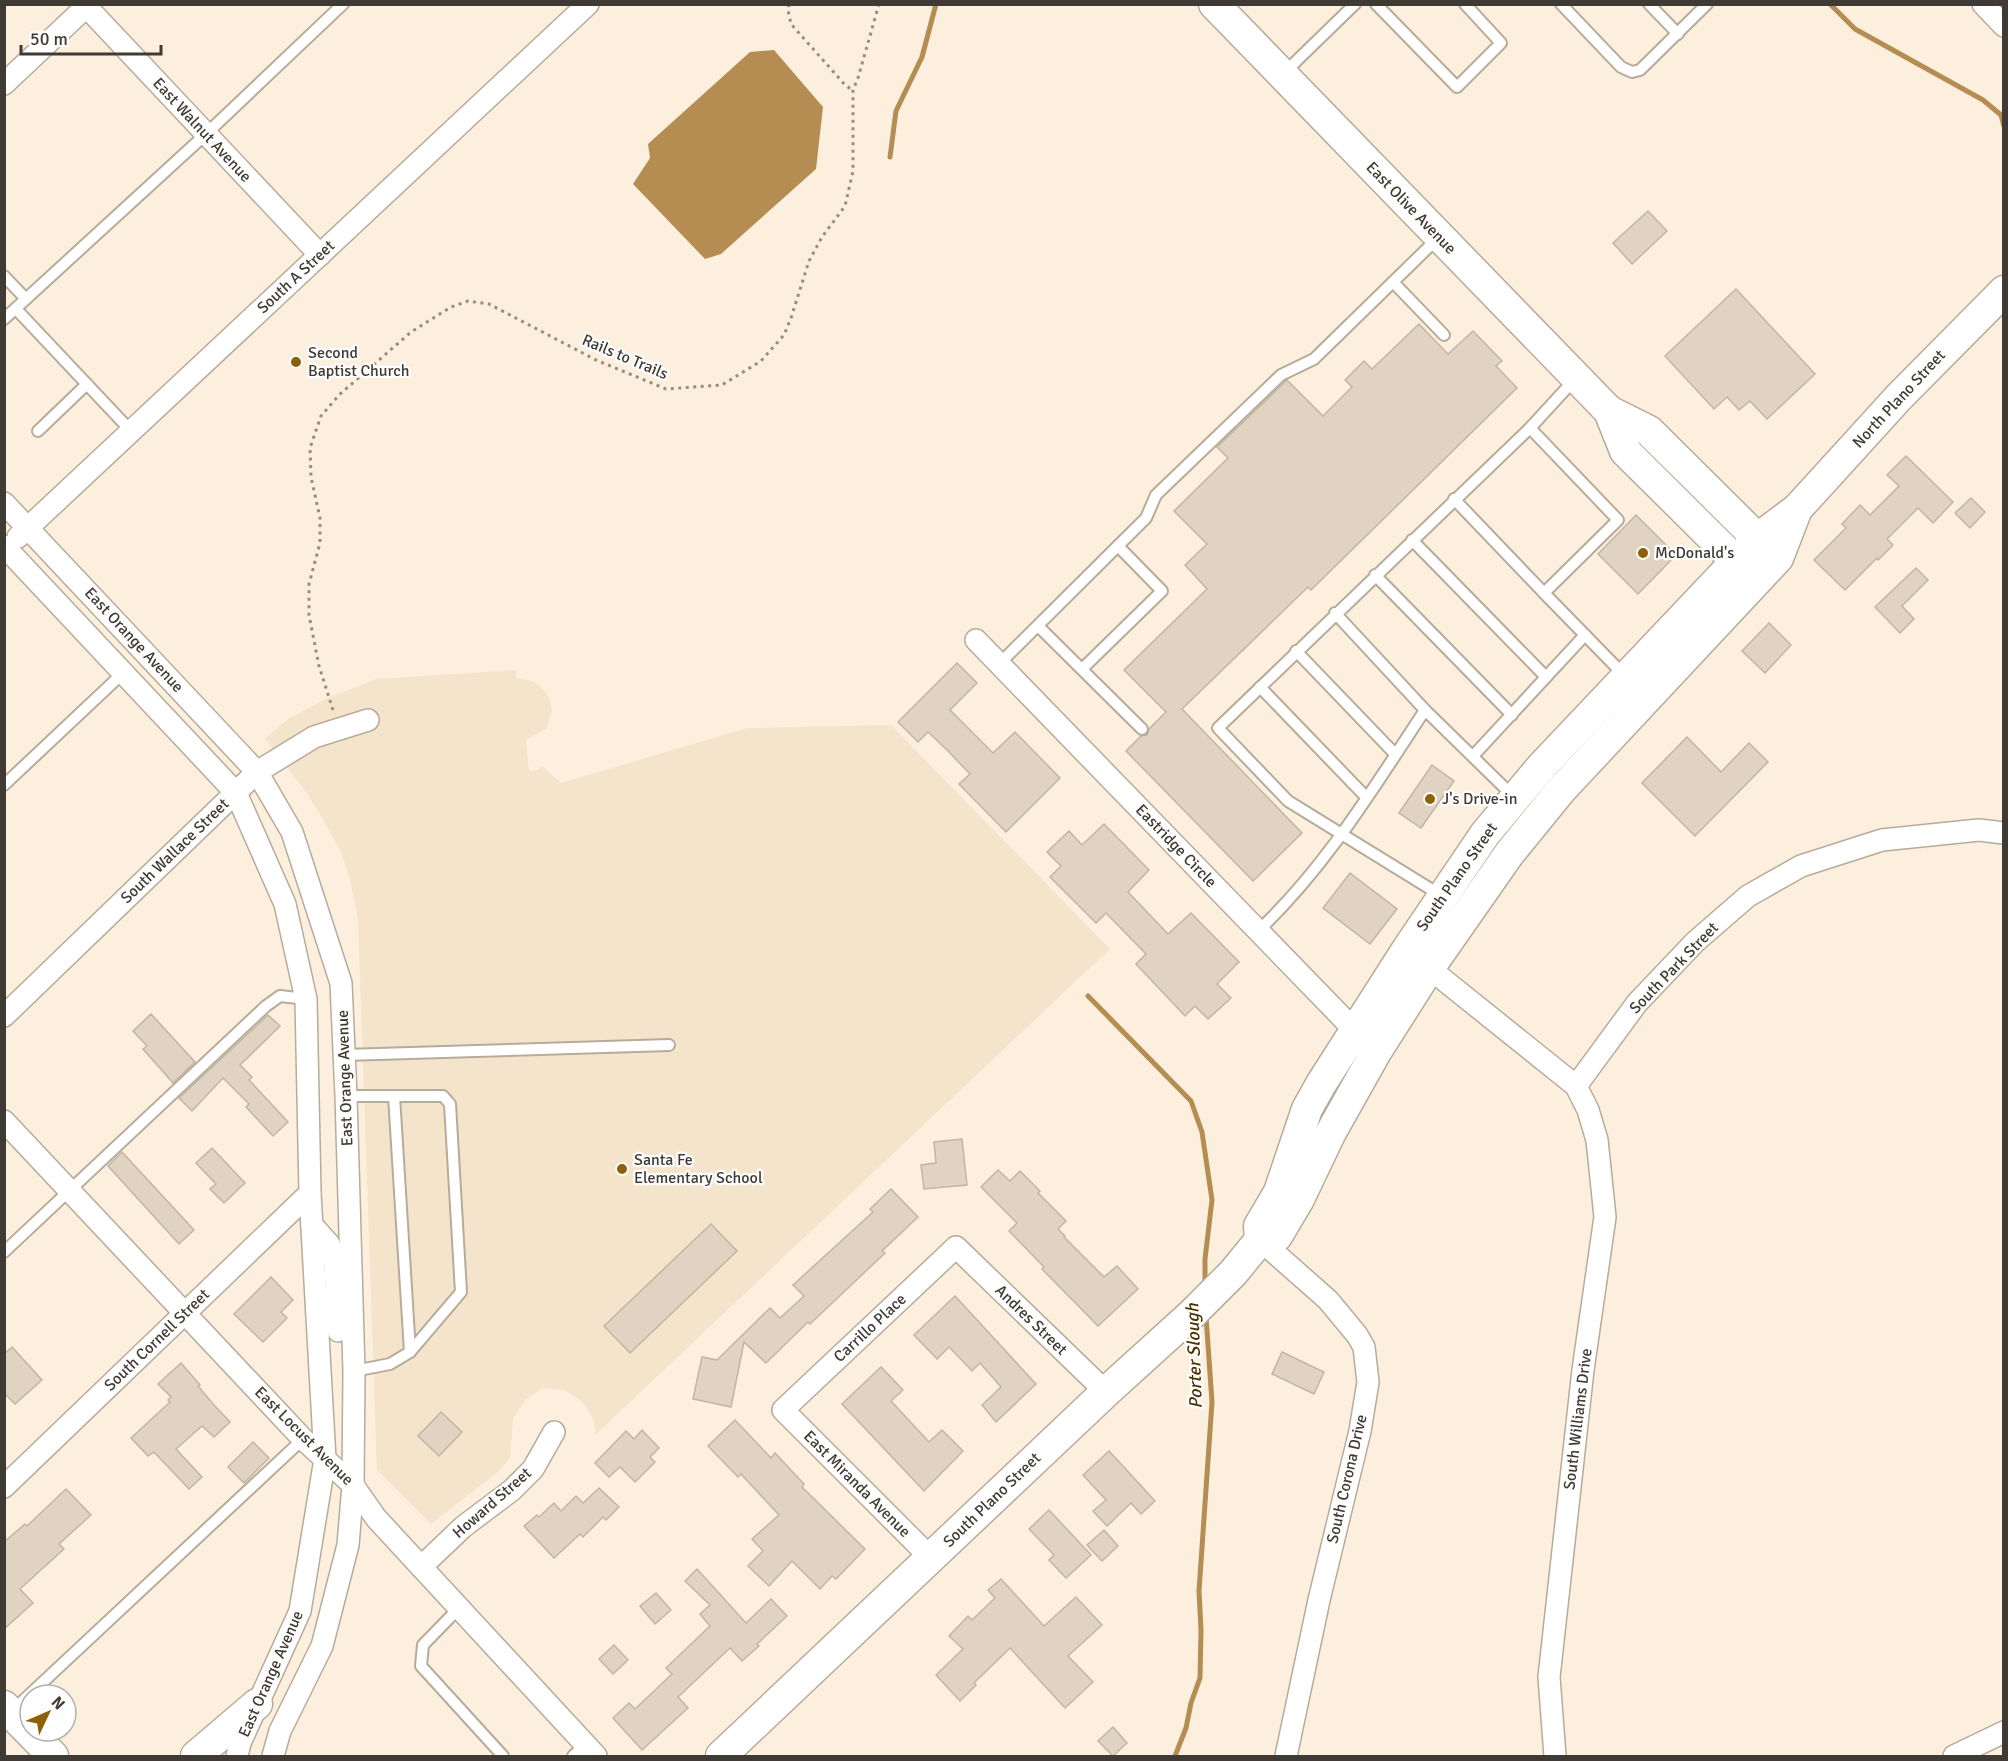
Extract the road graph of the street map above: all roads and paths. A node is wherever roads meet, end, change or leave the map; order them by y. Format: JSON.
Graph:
{"nodes":[{"id":1,"x":343,"y":4,"type":"edge"},
{"id":2,"x":588,"y":4,"type":"edge"},
{"id":3,"x":789,"y":4,"type":"edge"},
{"id":4,"x":879,"y":4,"type":"edge"},
{"id":5,"x":1214,"y":4,"type":"edge"},
{"id":6,"x":1354,"y":4,"type":"edge"},
{"id":7,"x":1376,"y":4,"type":"edge"},
{"id":8,"x":1464,"y":4,"type":"edge"},
{"id":9,"x":1561,"y":4,"type":"edge"},
{"id":10,"x":1649,"y":4,"type":"edge"},
{"id":11,"x":1707,"y":4,"type":"edge"},
{"id":12,"x":1983,"y":4,"type":"edge"},
{"id":13,"x":87,"y":5,"type":"edge"},
{"id":14,"x":2004,"y":27,"type":"edge"},
{"id":15,"x":1678,"y":34,"type":"junction"},
{"id":16,"x":1282,"y":75,"type":"junction"},
{"id":17,"x":4,"y":84,"type":"edge"},
{"id":18,"x":853,"y":90,"type":"junction"},
{"id":19,"x":206,"y":134,"type":"junction"},
{"id":20,"x":1439,"y":237,"type":"junction"},
{"id":21,"x":320,"y":255,"type":"junction"},
{"id":22,"x":4,"y":276,"type":"edge"},
{"id":23,"x":1393,"y":282,"type":"junction"},
{"id":24,"x":2004,"y":291,"type":"edge"},
{"id":25,"x":26,"y":299,"type":"junction"},
{"id":26,"x":16,"y":309,"type":"junction"},
{"id":27,"x":4,"y":319,"type":"edge"},
{"id":28,"x":1444,"y":335,"type":"dead end"},
{"id":29,"x":1577,"y":377,"type":"junction"},
{"id":30,"x":87,"y":384,"type":"junction"},
{"id":31,"x":1609,"y":411,"type":"junction"},
{"id":32,"x":1530,"y":428,"type":"junction"},
{"id":33,"x":38,"y":431,"type":"dead end"},
{"id":34,"x":131,"y":431,"type":"junction"},
{"id":35,"x":1454,"y":500,"type":"junction"},
{"id":36,"x":4,"y":503,"type":"edge"},
{"id":37,"x":28,"y":528,"type":"junction"},
{"id":38,"x":1412,"y":540,"type":"junction"},
{"id":39,"x":1118,"y":546,"type":"junction"},
{"id":40,"x":5,"y":548,"type":"edge"},
{"id":41,"x":1767,"y":549,"type":"junction"},
{"id":42,"x":1746,"y":572,"type":"junction"},
{"id":43,"x":1376,"y":575,"type":"junction"},
{"id":44,"x":1544,"y":593,"type":"junction"},
{"id":45,"x":1335,"y":613,"type":"junction"},
{"id":46,"x":1038,"y":626,"type":"junction"},
{"id":47,"x":1585,"y":635,"type":"junction"},
{"id":48,"x":976,"y":640,"type":"dead end"},
{"id":49,"x":1296,"y":651,"type":"junction"},
{"id":50,"x":999,"y":664,"type":"junction"},
{"id":51,"x":1082,"y":669,"type":"junction"},
{"id":52,"x":123,"y":673,"type":"junction"},
{"id":53,"x":1546,"y":677,"type":"junction"},
{"id":54,"x":1626,"y":678,"type":"junction"},
{"id":55,"x":1260,"y":687,"type":"junction"},
{"id":56,"x":332,"y":702,"type":"dead end"},
{"id":57,"x":1425,"y":710,"type":"junction"},
{"id":58,"x":1512,"y":715,"type":"junction"},
{"id":59,"x":368,"y":720,"type":"dead end"},
{"id":60,"x":1142,"y":729,"type":"dead end"},
{"id":61,"x":1395,"y":754,"type":"junction"},
{"id":62,"x":1473,"y":756,"type":"junction"},
{"id":63,"x":257,"y":772,"type":"junction"},
{"id":64,"x":4,"y":785,"type":"edge"},
{"id":65,"x":236,"y":793,"type":"junction"},
{"id":66,"x":1366,"y":797,"type":"junction"},
{"id":67,"x":1514,"y":797,"type":"junction"},
{"id":68,"x":2004,"y":833,"type":"edge"},
{"id":69,"x":1342,"y":834,"type":"junction"},
{"id":70,"x":1443,"y":896,"type":"junction"},
{"id":71,"x":1477,"y":899,"type":"junction"},
{"id":72,"x":1258,"y":931,"type":"junction"},
{"id":73,"x":1418,"y":959,"type":"junction"},
{"id":74,"x":306,"y":999,"type":"junction"},
{"id":75,"x":4,"y":1016,"type":"edge"},
{"id":76,"x":1365,"y":1041,"type":"junction"},
{"id":77,"x":669,"y":1045,"type":"dead end"},
{"id":78,"x":344,"y":1055,"type":"junction"},
{"id":79,"x":1576,"y":1086,"type":"junction"},
{"id":80,"x":346,"y":1096,"type":"junction"},
{"id":81,"x":394,"y":1096,"type":"junction"},
{"id":82,"x":4,"y":1121,"type":"edge"},
{"id":83,"x":70,"y":1191,"type":"junction"},
{"id":84,"x":310,"y":1193,"type":"junction"},
{"id":85,"x":312,"y":1225,"type":"junction"},
{"id":86,"x":1260,"y":1240,"type":"junction"},
{"id":87,"x":956,"y":1247,"type":"joint"},
{"id":88,"x":4,"y":1252,"type":"edge"},
{"id":89,"x":185,"y":1314,"type":"junction"},
{"id":90,"x":410,"y":1352,"type":"junction"},
{"id":91,"x":354,"y":1371,"type":"junction"},
{"id":92,"x":1106,"y":1392,"type":"junction"},
{"id":93,"x":783,"y":1410,"type":"joint"},
{"id":94,"x":554,"y":1432,"type":"dead end"},
{"id":95,"x":303,"y":1439,"type":"junction"},
{"id":96,"x":325,"y":1459,"type":"junction"},
{"id":97,"x":353,"y":1485,"type":"junction"},
{"id":98,"x":4,"y":1487,"type":"edge"},
{"id":99,"x":931,"y":1558,"type":"junction"},
{"id":100,"x":421,"y":1568,"type":"junction"},
{"id":101,"x":459,"y":1608,"type":"junction"},
{"id":102,"x":257,"y":1704,"type":"junction"},
{"id":103,"x":8,"y":1709,"type":"edge"},
{"id":104,"x":2004,"y":1732,"type":"edge"},
{"id":105,"x":585,"y":1753,"type":"edge"},
{"id":106,"x":52,"y":1756,"type":"edge"},
{"id":107,"x":196,"y":1756,"type":"edge"},
{"id":108,"x":237,"y":1756,"type":"edge"},
{"id":109,"x":273,"y":1756,"type":"edge"},
{"id":110,"x":503,"y":1756,"type":"edge"},
{"id":111,"x":721,"y":1756,"type":"edge"},
{"id":112,"x":1286,"y":1756,"type":"edge"},
{"id":113,"x":1555,"y":1756,"type":"edge"},
{"id":114,"x":1954,"y":1756,"type":"edge"}],
"edges":[{"from":1,"to":19,"type":"lane"},
{"from":2,"to":21,"type":"street","name":"South A Street"},
{"from":3,"to":18,"type":"path"},
{"from":4,"to":18,"type":"path","name":"Rails to Trails"},
{"from":5,"to":16,"type":"main road","name":"East Olive Avenue"},
{"from":6,"to":16,"type":"lane"},
{"from":7,"to":8,"type":"lane"},
{"from":9,"to":15,"type":"lane"},
{"from":10,"to":15,"type":"lane"},
{"from":11,"to":15,"type":"lane"},
{"from":12,"to":14,"type":"street"},
{"from":13,"to":17,"type":"street"},
{"from":13,"to":19,"type":"street","name":"East Walnut Avenue"},
{"from":16,"to":20,"type":"main road","name":"East Olive Avenue"},
{"from":18,"to":56,"type":"path","name":"Rails to Trails"},
{"from":19,"to":21,"type":"street","name":"East Walnut Avenue"},
{"from":19,"to":25,"type":"lane"},
{"from":20,"to":23,"type":"lane"},
{"from":20,"to":29,"type":"main road","name":"East Olive Avenue"},
{"from":21,"to":34,"type":"street","name":"South A Street"},
{"from":22,"to":25,"type":"lane"},
{"from":23,"to":28,"type":"lane"},
{"from":23,"to":39,"type":"lane"},
{"from":24,"to":41,"type":"main road","name":"North Plano Street"},
{"from":25,"to":26,"type":"lane"},
{"from":26,"to":27,"type":"lane"},
{"from":26,"to":30,"type":"lane"},
{"from":29,"to":31,"type":"main road","name":"East Olive Avenue"},
{"from":29,"to":32,"type":"lane"},
{"from":30,"to":33,"type":"lane"},
{"from":30,"to":34,"type":"lane"},
{"from":31,"to":41,"type":"main road","name":"East Olive Avenue"},
{"from":31,"to":42,"type":"main road","name":"East Olive Avenue"},
{"from":32,"to":35,"type":"lane"},
{"from":32,"to":44,"type":"lane"},
{"from":34,"to":37,"type":"street","name":"South A Street"},
{"from":35,"to":38,"type":"lane"},
{"from":35,"to":44,"type":"lane"},
{"from":36,"to":37,"type":"street","name":"East Orange Avenue"},
{"from":37,"to":40,"type":"street","name":"South A Street"},
{"from":37,"to":63,"type":"street","name":"East Orange Avenue"},
{"from":38,"to":43,"type":"lane"},
{"from":38,"to":53,"type":"lane"},
{"from":39,"to":46,"type":"lane"},
{"from":39,"to":51,"type":"lane"},
{"from":40,"to":52,"type":"street","name":"East Orange Avenue"},
{"from":41,"to":42,"type":"main road","name":"South Plano Street"},
{"from":42,"to":54,"type":"main road","name":"South Plano Street"},
{"from":42,"to":71,"type":"main road","name":"South Plano Street"},
{"from":43,"to":45,"type":"lane"},
{"from":43,"to":58,"type":"lane"},
{"from":44,"to":47,"type":"lane"},
{"from":45,"to":49,"type":"lane"},
{"from":45,"to":57,"type":"lane"},
{"from":46,"to":50,"type":"lane"},
{"from":46,"to":51,"type":"lane"},
{"from":47,"to":53,"type":"lane"},
{"from":47,"to":54,"type":"lane"},
{"from":48,"to":50,"type":"street","name":"Eastridge Circle"},
{"from":49,"to":55,"type":"lane"},
{"from":49,"to":61,"type":"lane"},
{"from":50,"to":72,"type":"street","name":"Eastridge Circle"},
{"from":51,"to":60,"type":"lane"},
{"from":52,"to":64,"type":"lane"},
{"from":52,"to":65,"type":"street","name":"East Orange Avenue"},
{"from":53,"to":58,"type":"lane"},
{"from":54,"to":67,"type":"main road","name":"South Plano Street"},
{"from":55,"to":66,"type":"lane"},
{"from":55,"to":69,"type":"lane"},
{"from":57,"to":61,"type":"lane"},
{"from":57,"to":62,"type":"lane"},
{"from":58,"to":62,"type":"lane"},
{"from":59,"to":63,"type":"street","name":"South Wallace Street"},
{"from":61,"to":66,"type":"lane"},
{"from":62,"to":67,"type":"lane"},
{"from":63,"to":65,"type":"street","name":"South Wallace Street"},
{"from":63,"to":78,"type":"street","name":"East Orange Avenue"},
{"from":65,"to":74,"type":"street","name":"East Orange Avenue"},
{"from":65,"to":75,"type":"street","name":"South Wallace Street"},
{"from":66,"to":69,"type":"lane"},
{"from":67,"to":70,"type":"main road","name":"South Plano Street"},
{"from":67,"to":71,"type":"main road"},
{"from":68,"to":79,"type":"street","name":"South Park Street"},
{"from":69,"to":70,"type":"lane"},
{"from":69,"to":72,"type":"lane"},
{"from":70,"to":73,"type":"main road","name":"South Plano Street"},
{"from":71,"to":73,"type":"main road","name":"South Plano Street"},
{"from":72,"to":76,"type":"street","name":"Eastridge Circle"},
{"from":73,"to":76,"type":"main road","name":"South Plano Street"},
{"from":73,"to":79,"type":"street"},
{"from":74,"to":83,"type":"lane"},
{"from":74,"to":84,"type":"street","name":"East Orange Avenue"},
{"from":76,"to":86,"type":"main road","name":"South Plano Street"},
{"from":77,"to":78,"type":"lane"},
{"from":78,"to":80,"type":"street","name":"East Orange Avenue"},
{"from":79,"to":113,"type":"street","name":"South Williams Drive"},
{"from":80,"to":81,"type":"lane"},
{"from":80,"to":91,"type":"street","name":"East Orange Avenue"},
{"from":81,"to":90,"type":"lane"},
{"from":81,"to":90,"type":"lane"},
{"from":82,"to":83,"type":"street","name":"East Locust Avenue"},
{"from":83,"to":88,"type":"lane"},
{"from":83,"to":89,"type":"street","name":"East Locust Avenue"},
{"from":84,"to":85,"type":"street","name":"East Orange Avenue"},
{"from":84,"to":89,"type":"street","name":"South Cornell Street"},
{"from":85,"to":91,"type":"street"},
{"from":85,"to":96,"type":"street","name":"East Orange Avenue"},
{"from":86,"to":92,"type":"main road","name":"South Plano Street"},
{"from":86,"to":112,"type":"street","name":"South Corona Drive"},
{"from":87,"to":92,"type":"street","name":"Andres Street"},
{"from":87,"to":93,"type":"street","name":"Carrillo Place"},
{"from":89,"to":95,"type":"street","name":"East Locust Avenue"},
{"from":89,"to":98,"type":"street","name":"South Cornell Street"},
{"from":90,"to":91,"type":"lane"},
{"from":91,"to":97,"type":"street","name":"East Orange Avenue"},
{"from":92,"to":99,"type":"main road","name":"South Plano Street"},
{"from":93,"to":99,"type":"street","name":"East Miranda Avenue"},
{"from":94,"to":100,"type":"street","name":"Howard Street"},
{"from":95,"to":96,"type":"street","name":"East Locust Avenue"},
{"from":95,"to":103,"type":"lane"},
{"from":96,"to":97,"type":"street","name":"East Locust Avenue"},
{"from":96,"to":102,"type":"street","name":"East Orange Avenue"},
{"from":97,"to":100,"type":"street","name":"East Locust Avenue"},
{"from":97,"to":109,"type":"street","name":"East Orange Avenue"},
{"from":99,"to":111,"type":"main road","name":"South Plano Street"},
{"from":100,"to":101,"type":"street","name":"East Locust Avenue"},
{"from":101,"to":105,"type":"street","name":"East Locust Avenue"},
{"from":101,"to":110,"type":"lane"},
{"from":102,"to":107,"type":"main road"},
{"from":102,"to":108,"type":"street","name":"East Orange Avenue"},
{"from":103,"to":106,"type":"main road"},
{"from":104,"to":114,"type":"street"}]}
